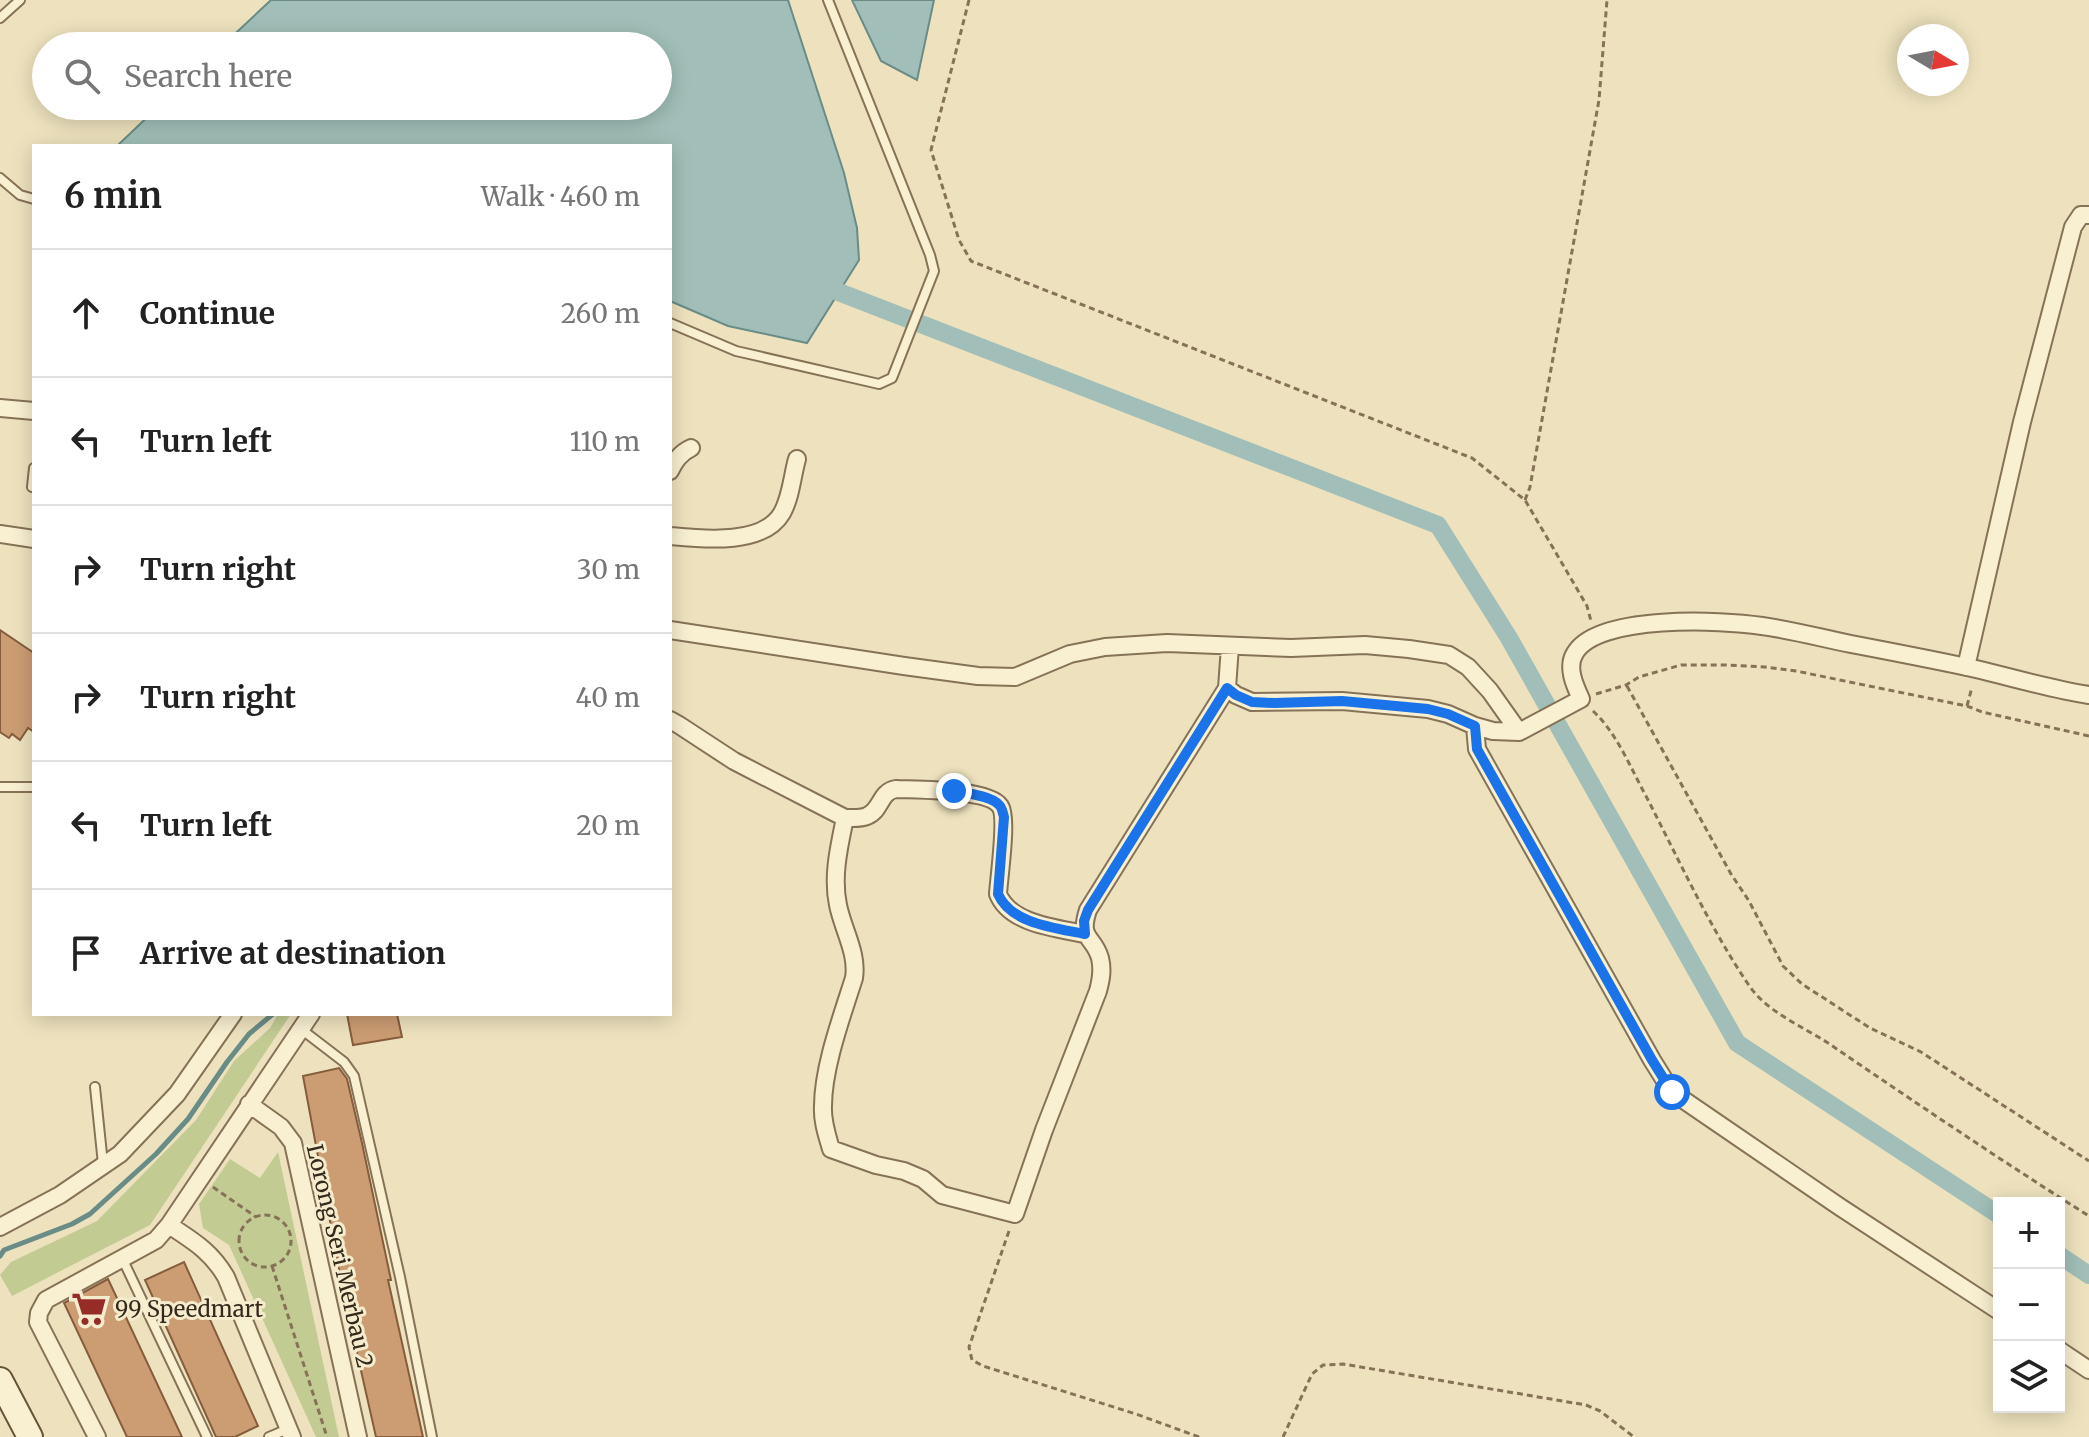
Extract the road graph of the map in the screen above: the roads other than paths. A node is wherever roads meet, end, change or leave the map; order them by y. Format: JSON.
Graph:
{"nodes":[{"id":1,"x":20,"y":0,"type":"edge"},
{"id":2,"x":828,"y":0,"type":"edge"},
{"id":3,"x":0,"y":18,"type":"edge"},
{"id":4,"x":0,"y":178,"type":"edge"},
{"id":5,"x":32,"y":198,"type":"edge"},
{"id":6,"x":2089,"y":215,"type":"edge"},
{"id":7,"x":672,"y":324,"type":"edge"},
{"id":8,"x":0,"y":408,"type":"edge"},
{"id":9,"x":32,"y":411,"type":"edge"},
{"id":10,"x":691,"y":448,"type":"dead end"},
{"id":11,"x":797,"y":459,"type":"dead end"},
{"id":12,"x":672,"y":467,"type":"edge"},
{"id":13,"x":0,"y":534,"type":"edge"},
{"id":14,"x":672,"y":536,"type":"edge"},
{"id":15,"x":32,"y":539,"type":"edge"},
{"id":16,"x":672,"y":630,"type":"edge"},
{"id":17,"x":1230,"y":646,"type":"junction"},
{"id":18,"x":1971,"y":668,"type":"junction"},
{"id":19,"x":1227,"y":688,"type":"junction"},
{"id":20,"x":2089,"y":695,"type":"edge"},
{"id":21,"x":672,"y":721,"type":"edge"},
{"id":22,"x":1475,"y":726,"type":"junction"},
{"id":23,"x":1524,"y":730,"type":"junction"},
{"id":24,"x":0,"y":787,"type":"edge"},
{"id":25,"x":32,"y":787,"type":"edge"},
{"id":26,"x":845,"y":818,"type":"junction"},
{"id":27,"x":1085,"y":934,"type":"junction"},
{"id":28,"x":232,"y":1016,"type":"edge"},
{"id":29,"x":310,"y":1016,"type":"edge"},
{"id":30,"x":301,"y":1029,"type":"junction"},
{"id":31,"x":95,"y":1087,"type":"dead end"},
{"id":32,"x":249,"y":1104,"type":"junction"},
{"id":33,"x":103,"y":1165,"type":"junction"},
{"id":34,"x":169,"y":1225,"type":"junction"},
{"id":35,"x":0,"y":1227,"type":"edge"},
{"id":36,"x":122,"y":1258,"type":"junction"},
{"id":37,"x":1993,"y":1307,"type":"edge"},
{"id":38,"x":2065,"y":1354,"type":"edge"},
{"id":39,"x":2089,"y":1370,"type":"edge"},
{"id":40,"x":0,"y":1380,"type":"edge"},
{"id":41,"x":290,"y":1433,"type":"edge"},
{"id":42,"x":30,"y":1437,"type":"edge"},
{"id":43,"x":97,"y":1437,"type":"edge"},
{"id":44,"x":207,"y":1437,"type":"edge"},
{"id":45,"x":269,"y":1437,"type":"edge"},
{"id":46,"x":358,"y":1437,"type":"edge"},
{"id":47,"x":432,"y":1437,"type":"edge"}],
"edges":[{"from":1,"to":3,"type":"lane"},
{"from":2,"to":7,"type":"lane"},
{"from":4,"to":5,"type":"lane"},
{"from":6,"to":18,"type":"street"},
{"from":8,"to":9,"type":"street"},
{"from":10,"to":12,"type":"street"},
{"from":11,"to":14,"type":"street"},
{"from":13,"to":15,"type":"street"},
{"from":16,"to":17,"type":"street"},
{"from":17,"to":19,"type":"street"},
{"from":17,"to":23,"type":"street"},
{"from":18,"to":20,"type":"street"},
{"from":18,"to":23,"type":"street"},
{"from":19,"to":22,"type":"street"},
{"from":19,"to":27,"type":"street"},
{"from":21,"to":26,"type":"street"},
{"from":22,"to":23,"type":"street"},
{"from":22,"to":37,"type":"street"},
{"from":24,"to":25,"type":"lane"},
{"from":26,"to":27,"type":"street"},
{"from":26,"to":27,"type":"street"},
{"from":28,"to":33,"type":"street"},
{"from":29,"to":30,"type":"street"},
{"from":30,"to":32,"type":"street"},
{"from":30,"to":47,"type":"lane"},
{"from":31,"to":33,"type":"lane"},
{"from":32,"to":34,"type":"street"},
{"from":32,"to":46,"type":"street","name":"Lorong Seri Merbau 2"},
{"from":33,"to":35,"type":"street"},
{"from":34,"to":36,"type":"street"},
{"from":34,"to":41,"type":"street"},
{"from":36,"to":43,"type":"street"},
{"from":36,"to":44,"type":"lane"},
{"from":38,"to":39,"type":"street"},
{"from":40,"to":42,"type":"main road"},
{"from":41,"to":45,"type":"lane"}]}
